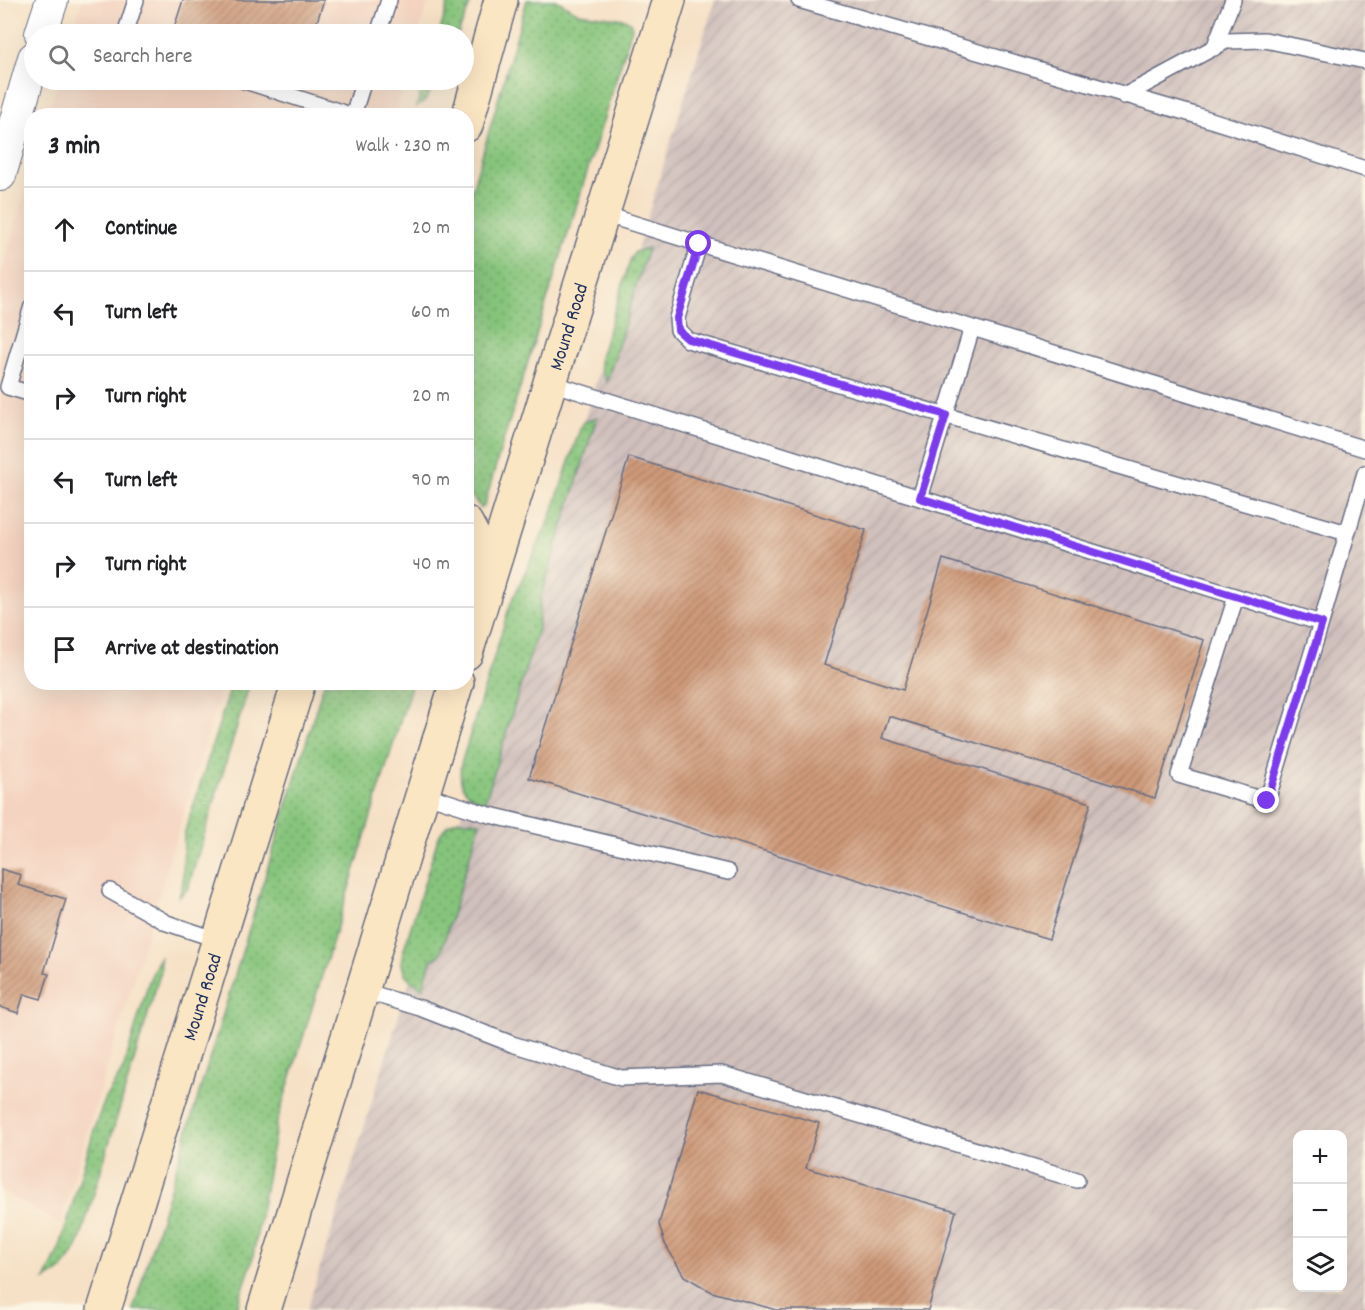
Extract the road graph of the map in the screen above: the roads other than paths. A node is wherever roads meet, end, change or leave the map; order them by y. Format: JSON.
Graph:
{"nodes":[{"id":1,"x":52,"y":0,"type":"edge"},
{"id":2,"x":136,"y":0,"type":"edge"},
{"id":3,"x":389,"y":0,"type":"edge"},
{"id":4,"x":501,"y":0,"type":"edge"},
{"id":5,"x":669,"y":0,"type":"edge"},
{"id":6,"x":799,"y":0,"type":"edge"},
{"id":7,"x":1233,"y":0,"type":"edge"},
{"id":8,"x":44,"y":24,"type":"edge"},
{"id":9,"x":128,"y":24,"type":"edge"},
{"id":10,"x":381,"y":24,"type":"edge"},
{"id":11,"x":1214,"y":48,"type":"junction"},
{"id":12,"x":1365,"y":61,"type":"edge"},
{"id":13,"x":25,"y":90,"type":"edge"},
{"id":14,"x":274,"y":90,"type":"edge"},
{"id":15,"x":361,"y":90,"type":"edge"},
{"id":16,"x":1124,"y":96,"type":"junction"},
{"id":17,"x":331,"y":108,"type":"edge"},
{"id":18,"x":355,"y":108,"type":"edge"},
{"id":19,"x":471,"y":108,"type":"edge"},
{"id":20,"x":1365,"y":169,"type":"edge"},
{"id":21,"x":0,"y":176,"type":"edge"},
{"id":22,"x":603,"y":214,"type":"junction"},
{"id":23,"x":699,"y":244,"type":"junction"},
{"id":24,"x":972,"y":328,"type":"junction"},
{"id":25,"x":24,"y":333,"type":"edge"},
{"id":26,"x":550,"y":383,"type":"junction"},
{"id":27,"x":24,"y":392,"type":"edge"},
{"id":28,"x":946,"y":415,"type":"junction"},
{"id":29,"x":1365,"y":449,"type":"edge"},
{"id":30,"x":1365,"y":473,"type":"edge"},
{"id":31,"x":920,"y":498,"type":"junction"},
{"id":32,"x":1347,"y":533,"type":"junction"},
{"id":33,"x":474,"y":538,"type":"edge"},
{"id":34,"x":488,"y":584,"type":"junction"},
{"id":35,"x":1236,"y":597,"type":"junction"},
{"id":36,"x":1322,"y":623,"type":"junction"},
{"id":37,"x":474,"y":628,"type":"edge"},
{"id":38,"x":296,"y":690,"type":"edge"},
{"id":39,"x":455,"y":690,"type":"edge"},
{"id":40,"x":423,"y":794,"type":"junction"},
{"id":41,"x":728,"y":872,"type":"dead end"},
{"id":42,"x":110,"y":891,"type":"dead end"},
{"id":43,"x":218,"y":940,"type":"junction"},
{"id":44,"x":364,"y":991,"type":"junction"},
{"id":45,"x":1077,"y":1179,"type":"dead end"},
{"id":46,"x":104,"y":1310,"type":"edge"},
{"id":47,"x":264,"y":1310,"type":"edge"}],
"edges":[{"from":1,"to":8,"type":"street"},
{"from":2,"to":9,"type":"lane"},
{"from":3,"to":10,"type":"lane"},
{"from":4,"to":19,"type":"main road"},
{"from":5,"to":22,"type":"main road","name":"Mound Road"},
{"from":6,"to":16,"type":"lane"},
{"from":7,"to":11,"type":"lane"},
{"from":11,"to":12,"type":"lane"},
{"from":11,"to":16,"type":"lane"},
{"from":13,"to":21,"type":"street"},
{"from":14,"to":17,"type":"lane"},
{"from":15,"to":18,"type":"lane"},
{"from":16,"to":20,"type":"lane"},
{"from":22,"to":23,"type":"lane"},
{"from":22,"to":26,"type":"main road","name":"Mound Road"},
{"from":23,"to":24,"type":"lane"},
{"from":23,"to":28,"type":"lane"},
{"from":24,"to":28,"type":"lane"},
{"from":24,"to":29,"type":"lane"},
{"from":25,"to":27,"type":"lane"},
{"from":26,"to":31,"type":"lane"},
{"from":26,"to":34,"type":"main road","name":"Mound Road"},
{"from":28,"to":31,"type":"lane"},
{"from":28,"to":32,"type":"lane"},
{"from":30,"to":32,"type":"lane"},
{"from":31,"to":35,"type":"lane"},
{"from":32,"to":36,"type":"lane"},
{"from":33,"to":34,"type":"main road"},
{"from":34,"to":37,"type":"main road","name":"Mound Road"},
{"from":35,"to":36,"type":"lane"},
{"from":35,"to":36,"type":"lane"},
{"from":38,"to":43,"type":"main road","name":"Mound Road"},
{"from":39,"to":40,"type":"main road"},
{"from":40,"to":41,"type":"lane"},
{"from":40,"to":44,"type":"main road"},
{"from":42,"to":43,"type":"lane"},
{"from":43,"to":46,"type":"main road","name":"Mound Road"},
{"from":44,"to":45,"type":"lane"},
{"from":44,"to":47,"type":"main road"}]}
